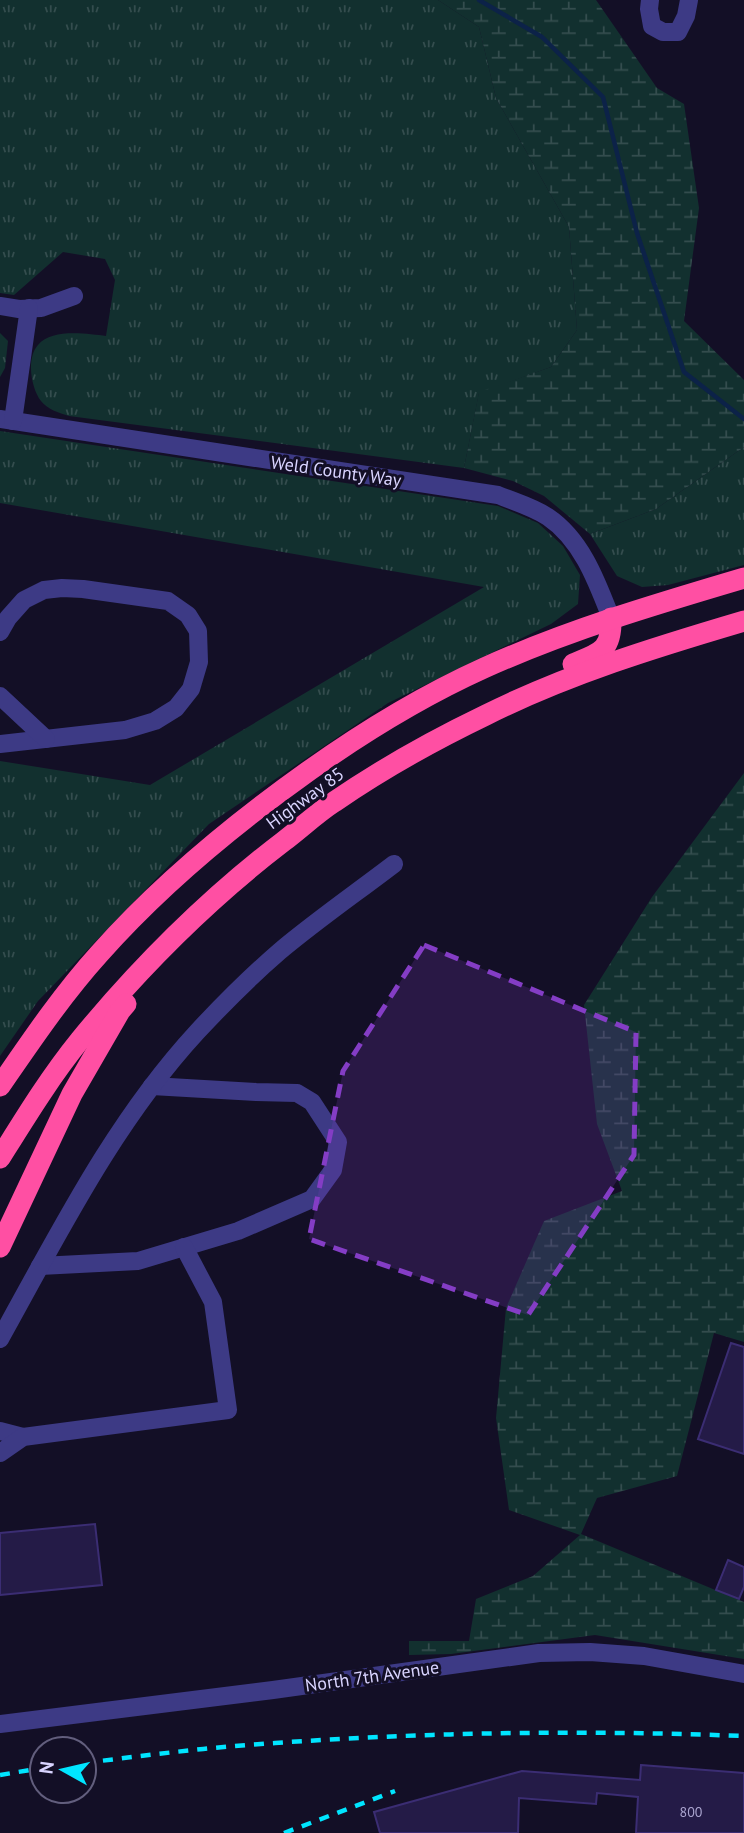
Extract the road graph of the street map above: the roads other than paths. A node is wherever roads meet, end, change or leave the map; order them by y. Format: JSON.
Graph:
{"nodes":[{"id":1,"x":650,"y":0,"type":"edge"},
{"id":2,"x":689,"y":0,"type":"edge"},
{"id":3,"x":74,"y":296,"type":"dead end"},
{"id":4,"x":0,"y":306,"type":"edge"},
{"id":5,"x":29,"y":308,"type":"junction"},
{"id":6,"x":6,"y":420,"type":"edge"},
{"id":7,"x":744,"y":578,"type":"edge"},
{"id":8,"x":611,"y":618,"type":"junction"},
{"id":9,"x":744,"y":621,"type":"edge"},
{"id":10,"x":0,"y":632,"type":"edge"},
{"id":11,"x":0,"y":696,"type":"edge"},
{"id":12,"x":46,"y":739,"type":"junction"},
{"id":13,"x":0,"y":744,"type":"edge"},
{"id":14,"x":396,"y":763,"type":"junction"},
{"id":15,"x":394,"y":863,"type":"dead end"},
{"id":16,"x":184,"y":926,"type":"junction"},
{"id":17,"x":0,"y":1086,"type":"edge"},
{"id":18,"x":152,"y":1086,"type":"junction"},
{"id":19,"x":0,"y":1158,"type":"edge"},
{"id":20,"x":0,"y":1247,"type":"edge"},
{"id":21,"x":184,"y":1247,"type":"junction"},
{"id":22,"x":40,"y":1266,"type":"junction"},
{"id":23,"x":0,"y":1339,"type":"edge"},
{"id":24,"x":0,"y":1430,"type":"edge"},
{"id":25,"x":23,"y":1437,"type":"junction"},
{"id":26,"x":0,"y":1453,"type":"edge"},
{"id":27,"x":744,"y":1674,"type":"edge"},
{"id":28,"x":0,"y":1724,"type":"edge"}],
"edges":[{"from":1,"to":2,"type":"street"},
{"from":3,"to":5,"type":"street"},
{"from":4,"to":5,"type":"street"},
{"from":5,"to":6,"type":"street"},
{"from":6,"to":8,"type":"street","name":"Weld County Way"},
{"from":7,"to":8,"type":"highway","name":"Highway 85"},
{"from":8,"to":14,"type":"highway"},
{"from":8,"to":17,"type":"highway","name":"Highway 85"},
{"from":9,"to":14,"type":"highway","name":"Highway 85"},
{"from":10,"to":12,"type":"street"},
{"from":11,"to":12,"type":"street"},
{"from":12,"to":13,"type":"street"},
{"from":14,"to":16,"type":"highway","name":"Highway 85"},
{"from":15,"to":18,"type":"street"},
{"from":16,"to":19,"type":"highway","name":"Highway 85"},
{"from":16,"to":20,"type":"highway"},
{"from":18,"to":21,"type":"street"},
{"from":18,"to":22,"type":"street"},
{"from":21,"to":22,"type":"street"},
{"from":21,"to":25,"type":"street"},
{"from":22,"to":23,"type":"street"},
{"from":24,"to":25,"type":"street"},
{"from":25,"to":26,"type":"street"},
{"from":27,"to":28,"type":"street","name":"North 7th Avenue"}]}
